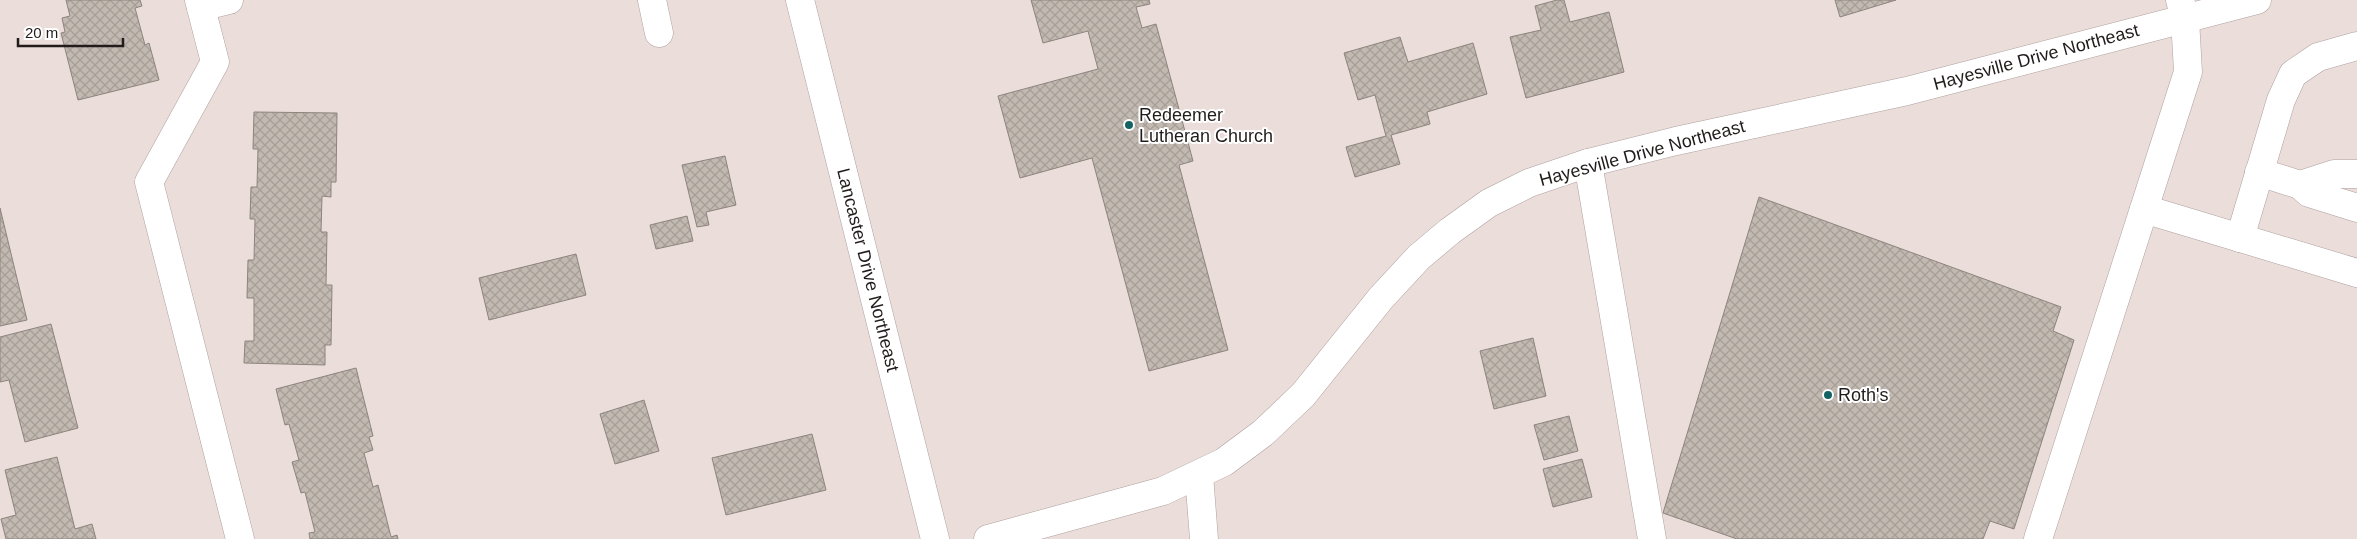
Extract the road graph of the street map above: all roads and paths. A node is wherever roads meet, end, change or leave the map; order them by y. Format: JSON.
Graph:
{"nodes":[{"id":1,"x":229,"y":0,"type":"edge"},
{"id":2,"x":652,"y":0,"type":"edge"},
{"id":3,"x":800,"y":0,"type":"edge"},
{"id":4,"x":2257,"y":0,"type":"edge"},
{"id":5,"x":200,"y":4,"type":"edge"},
{"id":6,"x":2182,"y":9,"type":"edge"},
{"id":7,"x":659,"y":33,"type":"dead end"},
{"id":8,"x":2357,"y":46,"type":"edge"},
{"id":9,"x":1588,"y":164,"type":"junction"},
{"id":10,"x":2259,"y":172,"type":"junction"},
{"id":11,"x":2357,"y":174,"type":"edge"},
{"id":12,"x":2300,"y":185,"type":"junction"},
{"id":13,"x":2357,"y":208,"type":"edge"},
{"id":14,"x":2144,"y":209,"type":"junction"},
{"id":15,"x":2240,"y":238,"type":"junction"},
{"id":16,"x":2357,"y":273,"type":"edge"},
{"id":17,"x":1199,"y":475,"type":"junction"},
{"id":18,"x":240,"y":539,"type":"edge"},
{"id":19,"x":935,"y":539,"type":"edge"},
{"id":20,"x":988,"y":539,"type":"edge"},
{"id":21,"x":1204,"y":539,"type":"edge"},
{"id":22,"x":1652,"y":539,"type":"edge"},
{"id":23,"x":2038,"y":539,"type":"edge"}],
"edges":[{"from":1,"to":5,"type":"street"},
{"from":2,"to":7,"type":"street"},
{"from":3,"to":19,"type":"street","name":"Lancaster Drive Northeast"},
{"from":4,"to":6,"type":"street","name":"Hayesville Drive Northeast"},
{"from":5,"to":18,"type":"street"},
{"from":6,"to":9,"type":"street","name":"Hayesville Drive Northeast"},
{"from":6,"to":14,"type":"street"},
{"from":8,"to":10,"type":"street"},
{"from":9,"to":17,"type":"street","name":"Hayesville Drive Northeast"},
{"from":9,"to":22,"type":"street"},
{"from":10,"to":12,"type":"street"},
{"from":10,"to":15,"type":"street"},
{"from":11,"to":12,"type":"street"},
{"from":12,"to":13,"type":"street"},
{"from":14,"to":15,"type":"street"},
{"from":14,"to":23,"type":"street"},
{"from":15,"to":16,"type":"street"},
{"from":17,"to":20,"type":"street","name":"Hayesville Drive Northeast"},
{"from":17,"to":21,"type":"street"}]}
